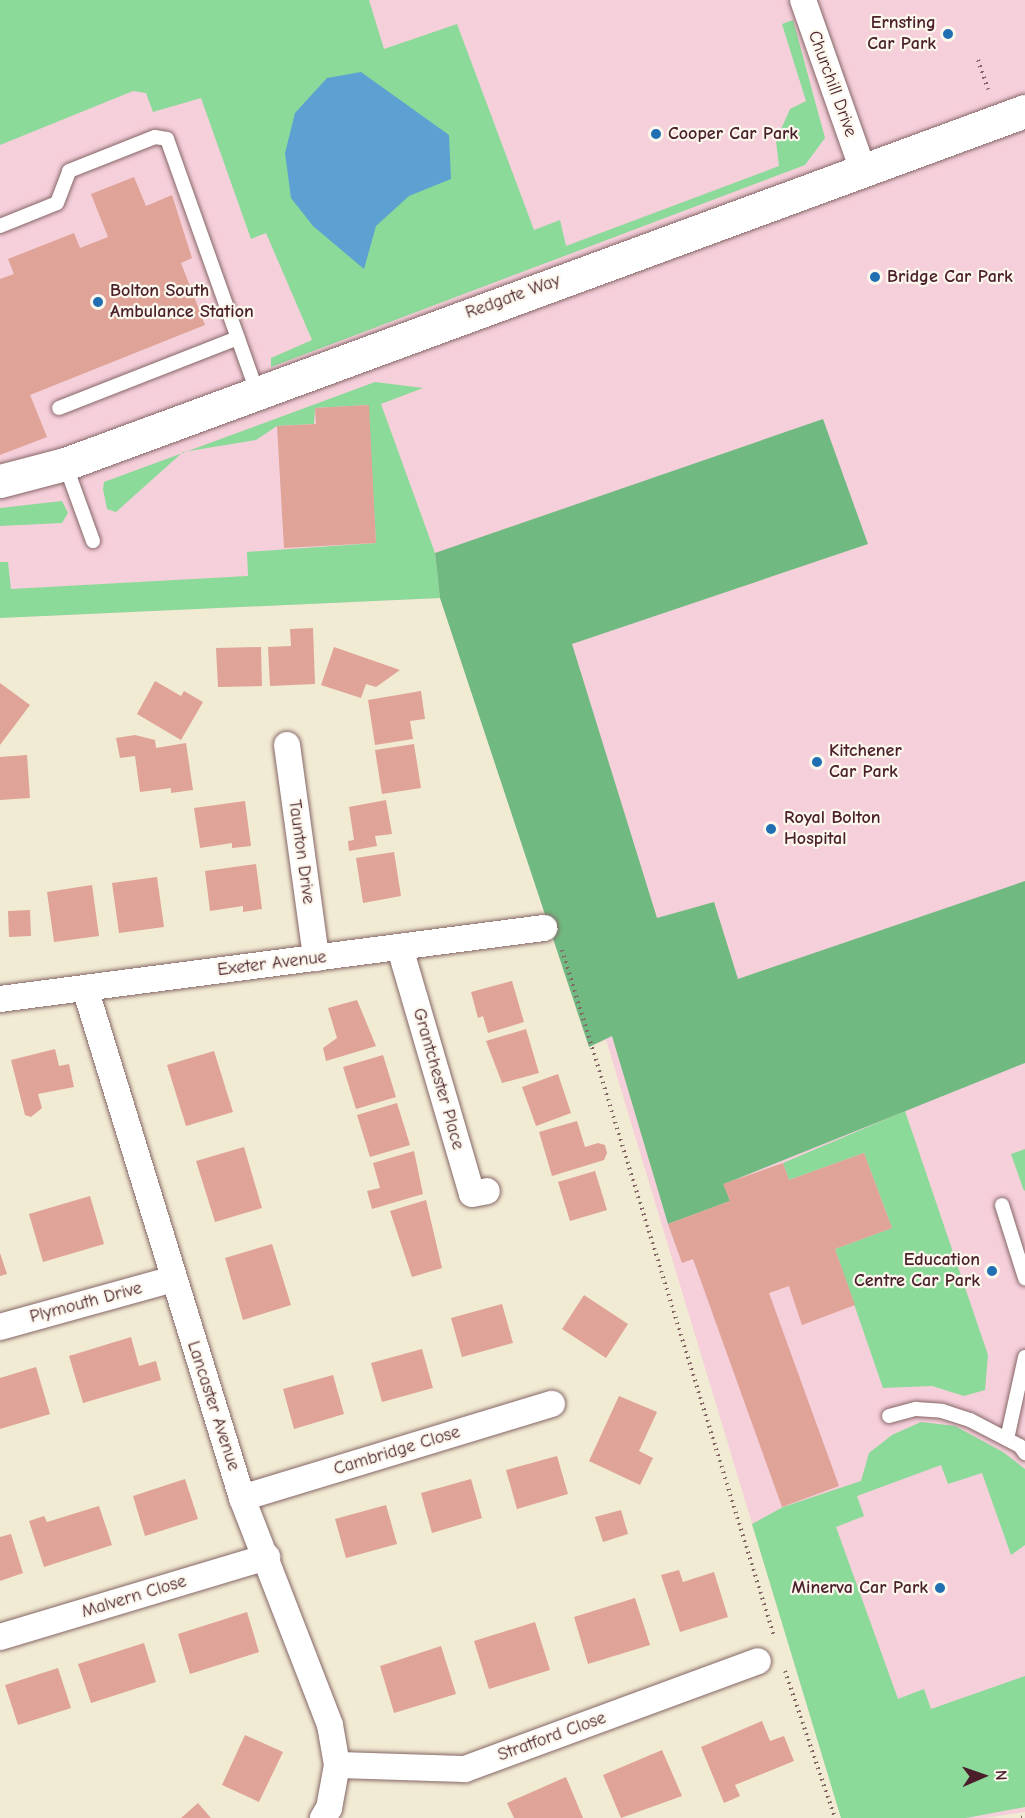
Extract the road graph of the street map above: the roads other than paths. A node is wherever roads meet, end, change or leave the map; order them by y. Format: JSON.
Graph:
{"nodes":[{"id":1,"x":803,"y":0,"type":"edge"},
{"id":2,"x":1025,"y":111,"type":"edge"},
{"id":3,"x":862,"y":168,"type":"junction"},
{"id":4,"x":0,"y":226,"type":"edge"},
{"id":5,"x":238,"y":338,"type":"junction"},
{"id":6,"x":257,"y":392,"type":"junction"},
{"id":7,"x":59,"y":408,"type":"dead end"},
{"id":8,"x":65,"y":464,"type":"junction"},
{"id":9,"x":0,"y":481,"type":"edge"},
{"id":10,"x":93,"y":541,"type":"dead end"},
{"id":11,"x":287,"y":745,"type":"dead end"},
{"id":12,"x":540,"y":929,"type":"road end"},
{"id":13,"x":400,"y":948,"type":"junction"},
{"id":14,"x":316,"y":958,"type":"junction"},
{"id":15,"x":85,"y":988,"type":"junction"},
{"id":16,"x":0,"y":999,"type":"edge"},
{"id":17,"x":487,"y":1191,"type":"dead end"},
{"id":18,"x":1002,"y":1205,"type":"dead end"},
{"id":19,"x":1025,"y":1278,"type":"edge"},
{"id":20,"x":173,"y":1280,"type":"junction"},
{"id":21,"x":0,"y":1327,"type":"edge"},
{"id":22,"x":1025,"y":1357,"type":"edge"},
{"id":23,"x":552,"y":1404,"type":"dead end"},
{"id":24,"x":889,"y":1416,"type":"dead end"},
{"id":25,"x":1007,"y":1439,"type":"junction"},
{"id":26,"x":1023,"y":1448,"type":"edge"},
{"id":27,"x":242,"y":1498,"type":"junction"},
{"id":28,"x":267,"y":1557,"type":"junction"},
{"id":29,"x":0,"y":1637,"type":"edge"},
{"id":30,"x":769,"y":1658,"type":"road end"},
{"id":31,"x":338,"y":1765,"type":"junction"},
{"id":32,"x":323,"y":1818,"type":"edge"}],
"edges":[{"from":1,"to":3,"type":"street","name":"Churchill Drive"},
{"from":2,"to":3,"type":"street","name":"Redgate Way"},
{"from":3,"to":6,"type":"street","name":"Redgate Way"},
{"from":4,"to":5,"type":"lane"},
{"from":5,"to":6,"type":"lane"},
{"from":5,"to":7,"type":"lane"},
{"from":6,"to":8,"type":"street","name":"Redgate Way"},
{"from":8,"to":9,"type":"street","name":"Redgate Way"},
{"from":8,"to":10,"type":"lane"},
{"from":11,"to":14,"type":"street","name":"Taunton Drive"},
{"from":12,"to":13,"type":"street","name":"Exeter Avenue"},
{"from":13,"to":14,"type":"street","name":"Exeter Avenue"},
{"from":13,"to":17,"type":"street","name":"Grantchester Place"},
{"from":14,"to":15,"type":"street","name":"Exeter Avenue"},
{"from":15,"to":16,"type":"street","name":"Exeter Avenue"},
{"from":15,"to":20,"type":"street","name":"Lancaster Avenue"},
{"from":18,"to":19,"type":"lane"},
{"from":20,"to":21,"type":"street","name":"Plymouth Drive"},
{"from":20,"to":27,"type":"street","name":"Lancaster Avenue"},
{"from":22,"to":25,"type":"lane"},
{"from":23,"to":27,"type":"street","name":"Cambridge Close"},
{"from":24,"to":25,"type":"lane"},
{"from":25,"to":26,"type":"lane"},
{"from":27,"to":28,"type":"street","name":"Lancaster Avenue"},
{"from":28,"to":29,"type":"street","name":"Malvern Close"},
{"from":28,"to":31,"type":"street","name":"Lancaster Avenue"},
{"from":30,"to":31,"type":"street","name":"Stratford Close"},
{"from":31,"to":32,"type":"street","name":"Lancaster Avenue"}]}
